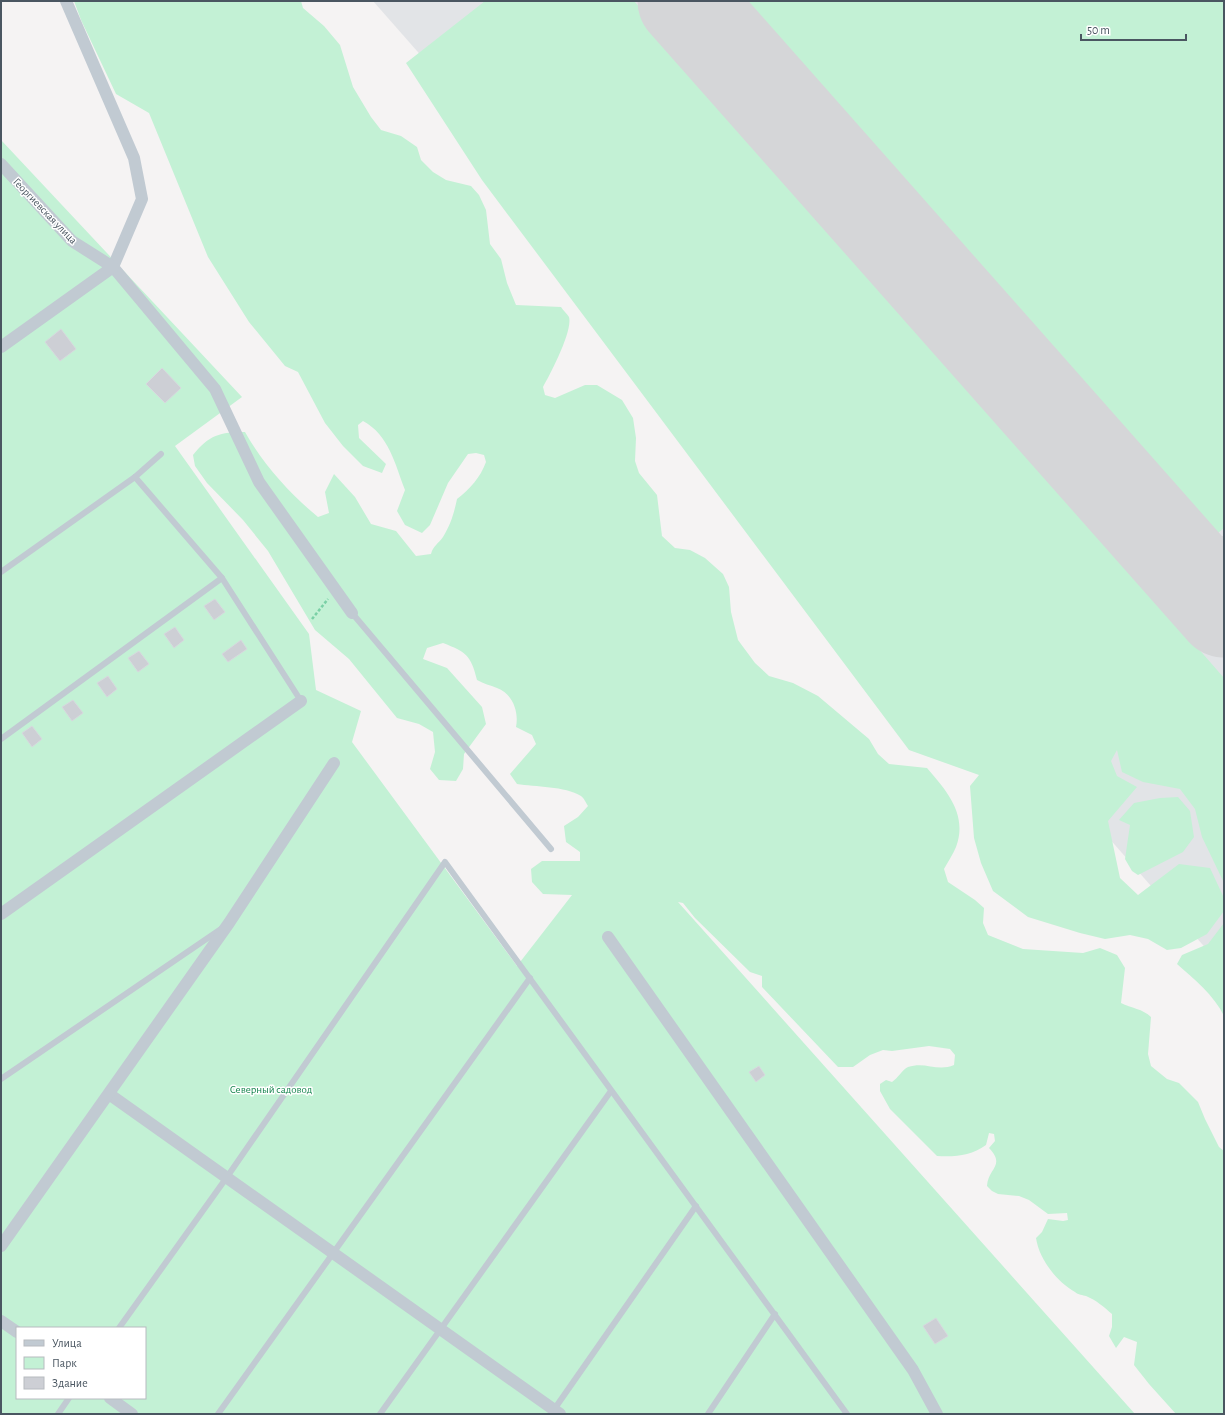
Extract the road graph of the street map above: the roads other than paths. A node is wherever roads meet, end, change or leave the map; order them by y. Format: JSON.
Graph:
{"nodes":[{"id":1,"x":66,"y":1,"type":"edge"},
{"id":2,"x":1,"y":164,"type":"edge"},
{"id":3,"x":113,"y":267,"type":"junction"},
{"id":4,"x":1,"y":347,"type":"edge"},
{"id":5,"x":161,"y":454,"type":"dead end"},
{"id":6,"x":135,"y":477,"type":"junction"},
{"id":7,"x":1,"y":572,"type":"edge"},
{"id":8,"x":222,"y":578,"type":"junction"},
{"id":9,"x":352,"y":613,"type":"joint"},
{"id":10,"x":301,"y":701,"type":"joint"},
{"id":11,"x":1,"y":739,"type":"edge"},
{"id":12,"x":334,"y":763,"type":"dead end"},
{"id":13,"x":551,"y":850,"type":"dead end"},
{"id":14,"x":1,"y":914,"type":"edge"},
{"id":15,"x":229,"y":923,"type":"junction"},
{"id":16,"x":608,"y":937,"type":"dead end"},
{"id":17,"x":530,"y":978,"type":"junction"},
{"id":18,"x":1,"y":1079,"type":"edge"},
{"id":19,"x":611,"y":1090,"type":"junction"},
{"id":20,"x":109,"y":1094,"type":"junction"},
{"id":21,"x":227,"y":1177,"type":"junction"},
{"id":22,"x":696,"y":1206,"type":"junction"},
{"id":23,"x":1,"y":1246,"type":"edge"},
{"id":24,"x":334,"y":1254,"type":"junction"},
{"id":25,"x":775,"y":1314,"type":"junction"},
{"id":26,"x":1,"y":1321,"type":"edge"},
{"id":27,"x":120,"y":1327,"type":"edge"},
{"id":28,"x":440,"y":1329,"type":"junction"},
{"id":29,"x":16,"y":1331,"type":"edge"},
{"id":30,"x":68,"y":1399,"type":"edge"},
{"id":31,"x":111,"y":1399,"type":"edge"},
{"id":32,"x":555,"y":1413,"type":"edge"},
{"id":33,"x":58,"y":1414,"type":"edge"},
{"id":34,"x":132,"y":1414,"type":"edge"},
{"id":35,"x":218,"y":1414,"type":"edge"},
{"id":36,"x":380,"y":1414,"type":"edge"},
{"id":37,"x":708,"y":1414,"type":"edge"},
{"id":38,"x":847,"y":1414,"type":"edge"},
{"id":39,"x":937,"y":1414,"type":"edge"}],
"edges":[{"from":1,"to":3,"type":"street"},
{"from":2,"to":3,"type":"street","name":"Георгиевская улица"},
{"from":3,"to":4,"type":"street"},
{"from":3,"to":9,"type":"street","name":"Георгиевская улица"},
{"from":5,"to":6,"type":"lane"},
{"from":6,"to":7,"type":"lane"},
{"from":6,"to":8,"type":"lane"},
{"from":8,"to":10,"type":"lane"},
{"from":8,"to":11,"type":"lane"},
{"from":9,"to":13,"type":"lane"},
{"from":10,"to":14,"type":"street"},
{"from":12,"to":15,"type":"street"},
{"from":15,"to":18,"type":"lane"},
{"from":15,"to":20,"type":"street"},
{"from":16,"to":39,"type":"street"},
{"from":17,"to":19,"type":"lane"},
{"from":17,"to":21,"type":"lane"},
{"from":17,"to":24,"type":"lane"},
{"from":19,"to":22,"type":"lane"},
{"from":19,"to":28,"type":"lane"},
{"from":20,"to":21,"type":"street"},
{"from":20,"to":23,"type":"street"},
{"from":21,"to":24,"type":"street"},
{"from":21,"to":27,"type":"lane"},
{"from":22,"to":25,"type":"lane"},
{"from":22,"to":32,"type":"lane"},
{"from":24,"to":28,"type":"street"},
{"from":24,"to":35,"type":"lane"},
{"from":25,"to":37,"type":"lane"},
{"from":25,"to":38,"type":"lane"},
{"from":26,"to":29,"type":"street"},
{"from":28,"to":32,"type":"street"},
{"from":28,"to":36,"type":"lane"},
{"from":30,"to":33,"type":"lane"},
{"from":31,"to":34,"type":"street"}]}
